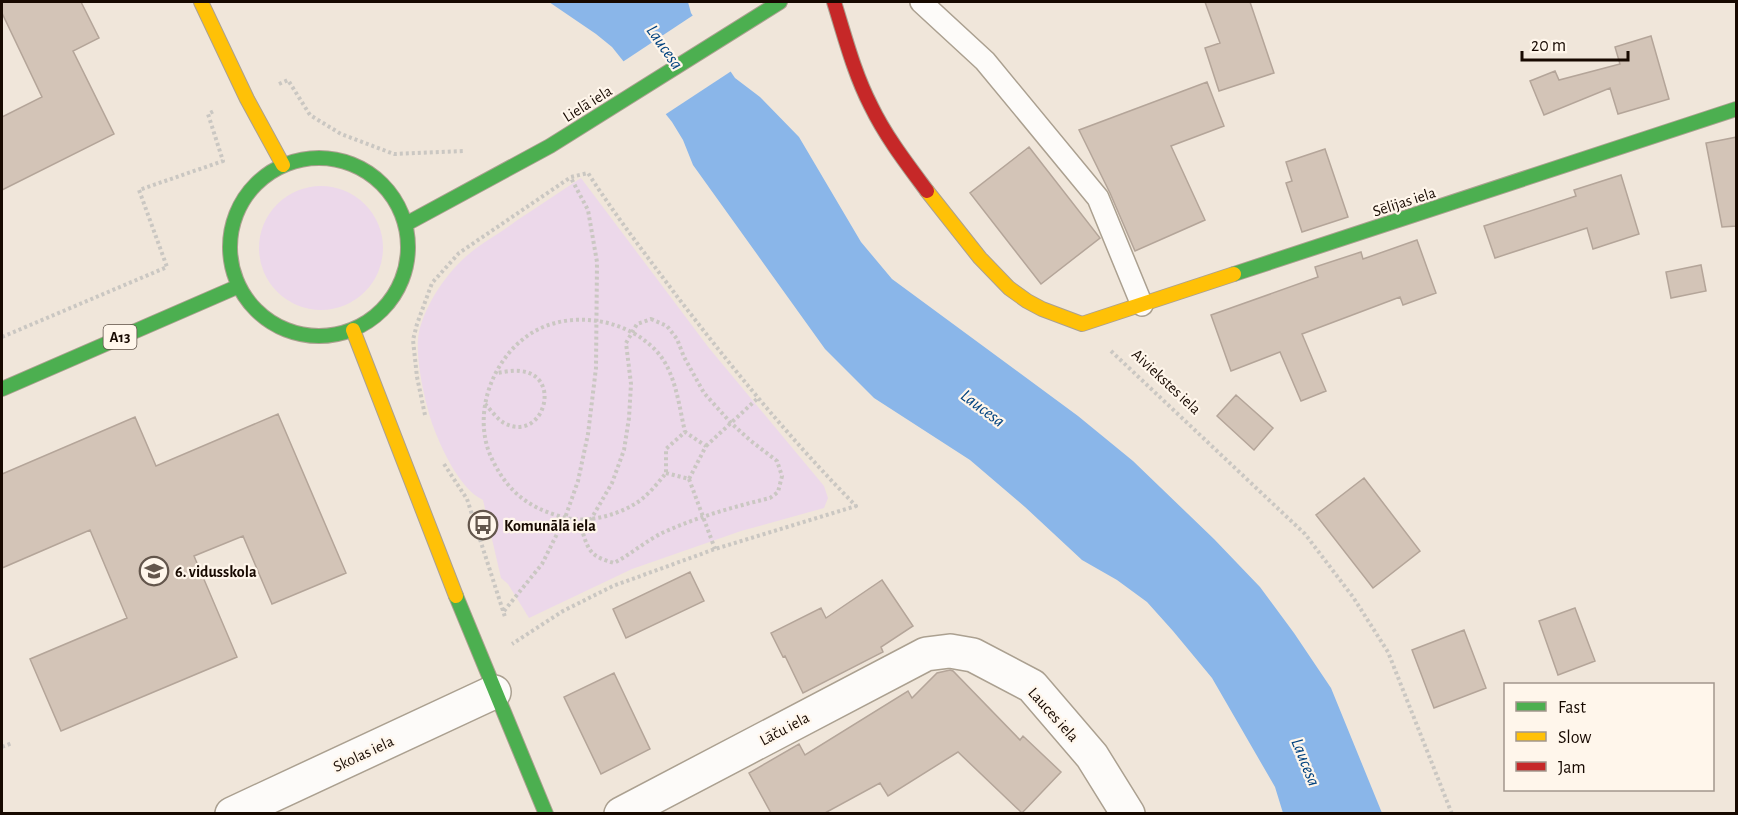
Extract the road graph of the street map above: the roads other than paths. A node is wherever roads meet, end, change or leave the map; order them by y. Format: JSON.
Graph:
{"nodes":[{"id":1,"x":201,"y":2,"type":"edge"},
{"id":2,"x":780,"y":2,"type":"edge"},
{"id":3,"x":834,"y":2,"type":"edge"},
{"id":4,"x":928,"y":3,"type":"edge"},
{"id":5,"x":1737,"y":109,"type":"edge"},
{"id":6,"x":283,"y":165,"type":"junction"},
{"id":7,"x":406,"y":224,"type":"junction"},
{"id":8,"x":238,"y":286,"type":"junction"},
{"id":9,"x":1142,"y":304,"type":"junction"},
{"id":10,"x":353,"y":330,"type":"junction"},
{"id":11,"x":3,"y":383,"type":"edge"},
{"id":12,"x":950,"y":651,"type":"joint"},
{"id":13,"x":494,"y":692,"type":"junction"},
{"id":14,"x":232,"y":813,"type":"edge"},
{"id":15,"x":546,"y":813,"type":"edge"},
{"id":16,"x":621,"y":813,"type":"edge"},
{"id":17,"x":1128,"y":813,"type":"edge"}],
"edges":[{"from":1,"to":6,"type":"street"},
{"from":2,"to":7,"type":"street","name":"Lielā iela"},
{"from":3,"to":9,"type":"street","name":"Sēlijas iela"},
{"from":4,"to":9,"type":"lane"},
{"from":5,"to":9,"type":"street","name":"Sēlijas iela"},
{"from":6,"to":7,"type":"street"},
{"from":6,"to":8,"type":"street"},
{"from":7,"to":10,"type":"street"},
{"from":8,"to":10,"type":"street"},
{"from":8,"to":11,"type":"street","number":"A13"},
{"from":10,"to":13,"type":"street"},
{"from":12,"to":16,"type":"street","name":"Lāču iela"},
{"from":12,"to":17,"type":"street","name":"Lauces iela"},
{"from":13,"to":14,"type":"street","name":"Skolas iela"},
{"from":13,"to":15,"type":"street"}]}
